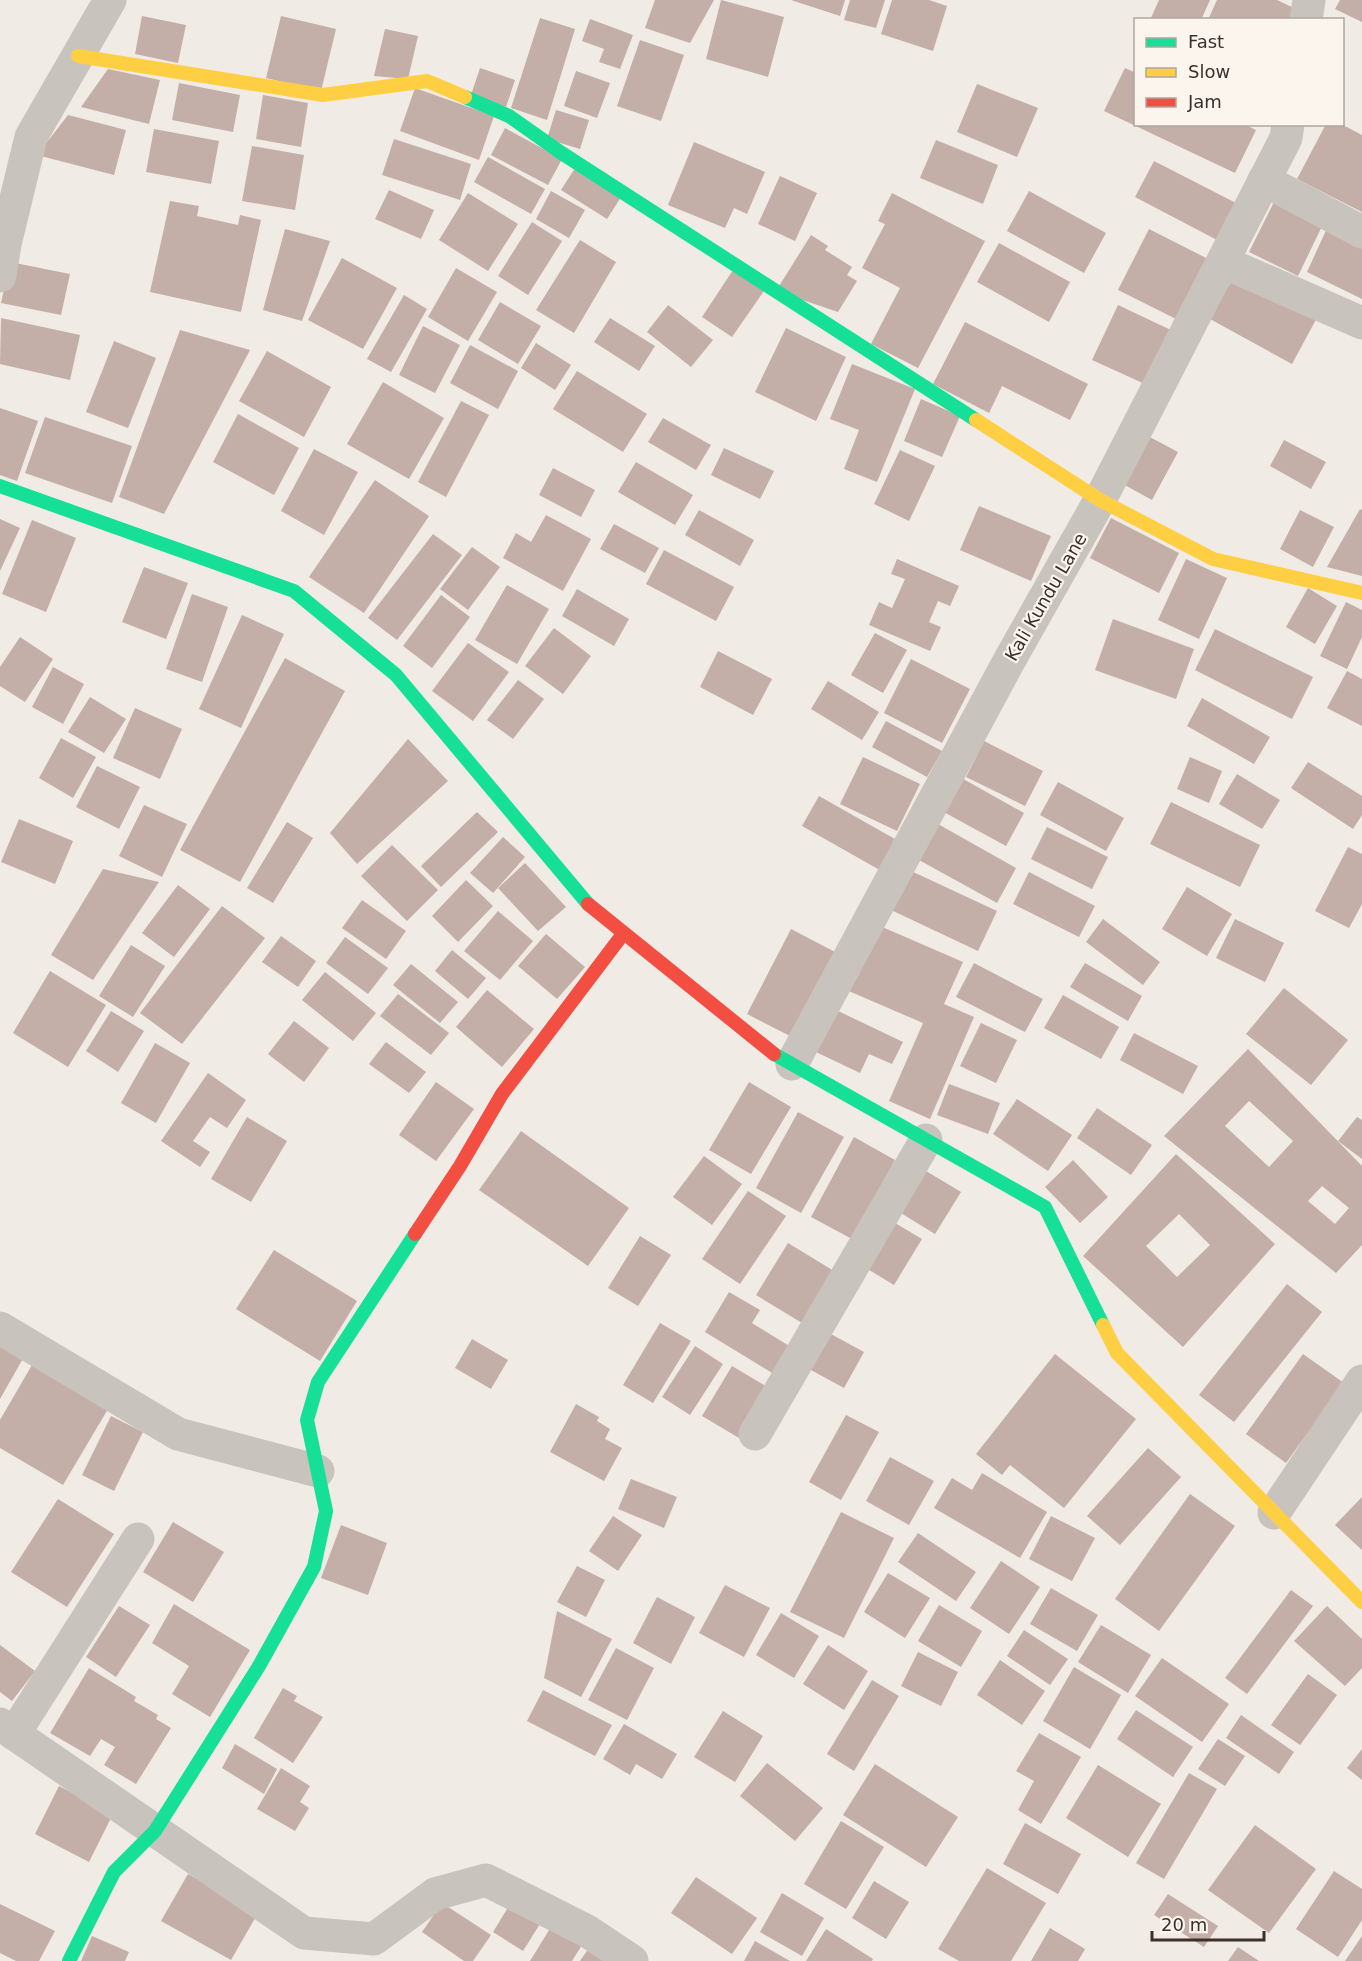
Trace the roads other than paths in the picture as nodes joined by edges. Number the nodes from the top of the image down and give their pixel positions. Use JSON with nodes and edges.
{"nodes":[{"id":1,"x":110,"y":0,"type":"edge"},
{"id":2,"x":1309,"y":0,"type":"edge"},
{"id":3,"x":1306,"y":18,"type":"edge"},
{"id":4,"x":78,"y":56,"type":"junction"},
{"id":5,"x":1288,"y":126,"type":"edge"},
{"id":6,"x":1264,"y":180,"type":"junction"},
{"id":7,"x":1362,"y":232,"type":"edge"},
{"id":8,"x":1223,"y":262,"type":"junction"},
{"id":9,"x":0,"y":276,"type":"edge"},
{"id":10,"x":1362,"y":323,"type":"edge"},
{"id":11,"x":0,"y":486,"type":"edge"},
{"id":12,"x":1100,"y":500,"type":"junction"},
{"id":13,"x":1362,"y":593,"type":"edge"},
{"id":14,"x":623,"y":934,"type":"junction"},
{"id":15,"x":792,"y":1064,"type":"junction"},
{"id":16,"x":926,"y":1140,"type":"junction"},
{"id":17,"x":0,"y":1328,"type":"edge"},
{"id":18,"x":1362,"y":1381,"type":"edge"},
{"id":19,"x":755,"y":1434,"type":"dead end"},
{"id":20,"x":318,"y":1471,"type":"junction"},
{"id":21,"x":1274,"y":1513,"type":"junction"},
{"id":22,"x":138,"y":1539,"type":"dead end"},
{"id":23,"x":1362,"y":1602,"type":"edge"},
{"id":24,"x":7,"y":1729,"type":"edge"},
{"id":25,"x":155,"y":1832,"type":"junction"},
{"id":26,"x":69,"y":1961,"type":"edge"},
{"id":27,"x":632,"y":1961,"type":"edge"}],
"edges":[{"from":1,"to":4,"type":"street"},
{"from":2,"to":3,"type":"street"},
{"from":4,"to":9,"type":"street"},
{"from":4,"to":12,"type":"street"},
{"from":5,"to":6,"type":"street","name":"Kali Kundu Lane"},
{"from":6,"to":7,"type":"street"},
{"from":6,"to":8,"type":"street","name":"Kali Kundu Lane"},
{"from":8,"to":10,"type":"street"},
{"from":8,"to":12,"type":"street","name":"Kali Kundu Lane"},
{"from":11,"to":14,"type":"street"},
{"from":12,"to":13,"type":"street"},
{"from":12,"to":15,"type":"street","name":"Kali Kundu Lane"},
{"from":14,"to":15,"type":"street"},
{"from":14,"to":20,"type":"street"},
{"from":15,"to":16,"type":"street"},
{"from":16,"to":19,"type":"street"},
{"from":16,"to":21,"type":"street"},
{"from":17,"to":20,"type":"street"},
{"from":18,"to":21,"type":"street"},
{"from":20,"to":25,"type":"street"},
{"from":21,"to":23,"type":"street"},
{"from":22,"to":24,"type":"street"},
{"from":24,"to":25,"type":"street"},
{"from":25,"to":26,"type":"street"},
{"from":25,"to":27,"type":"street"}]}
